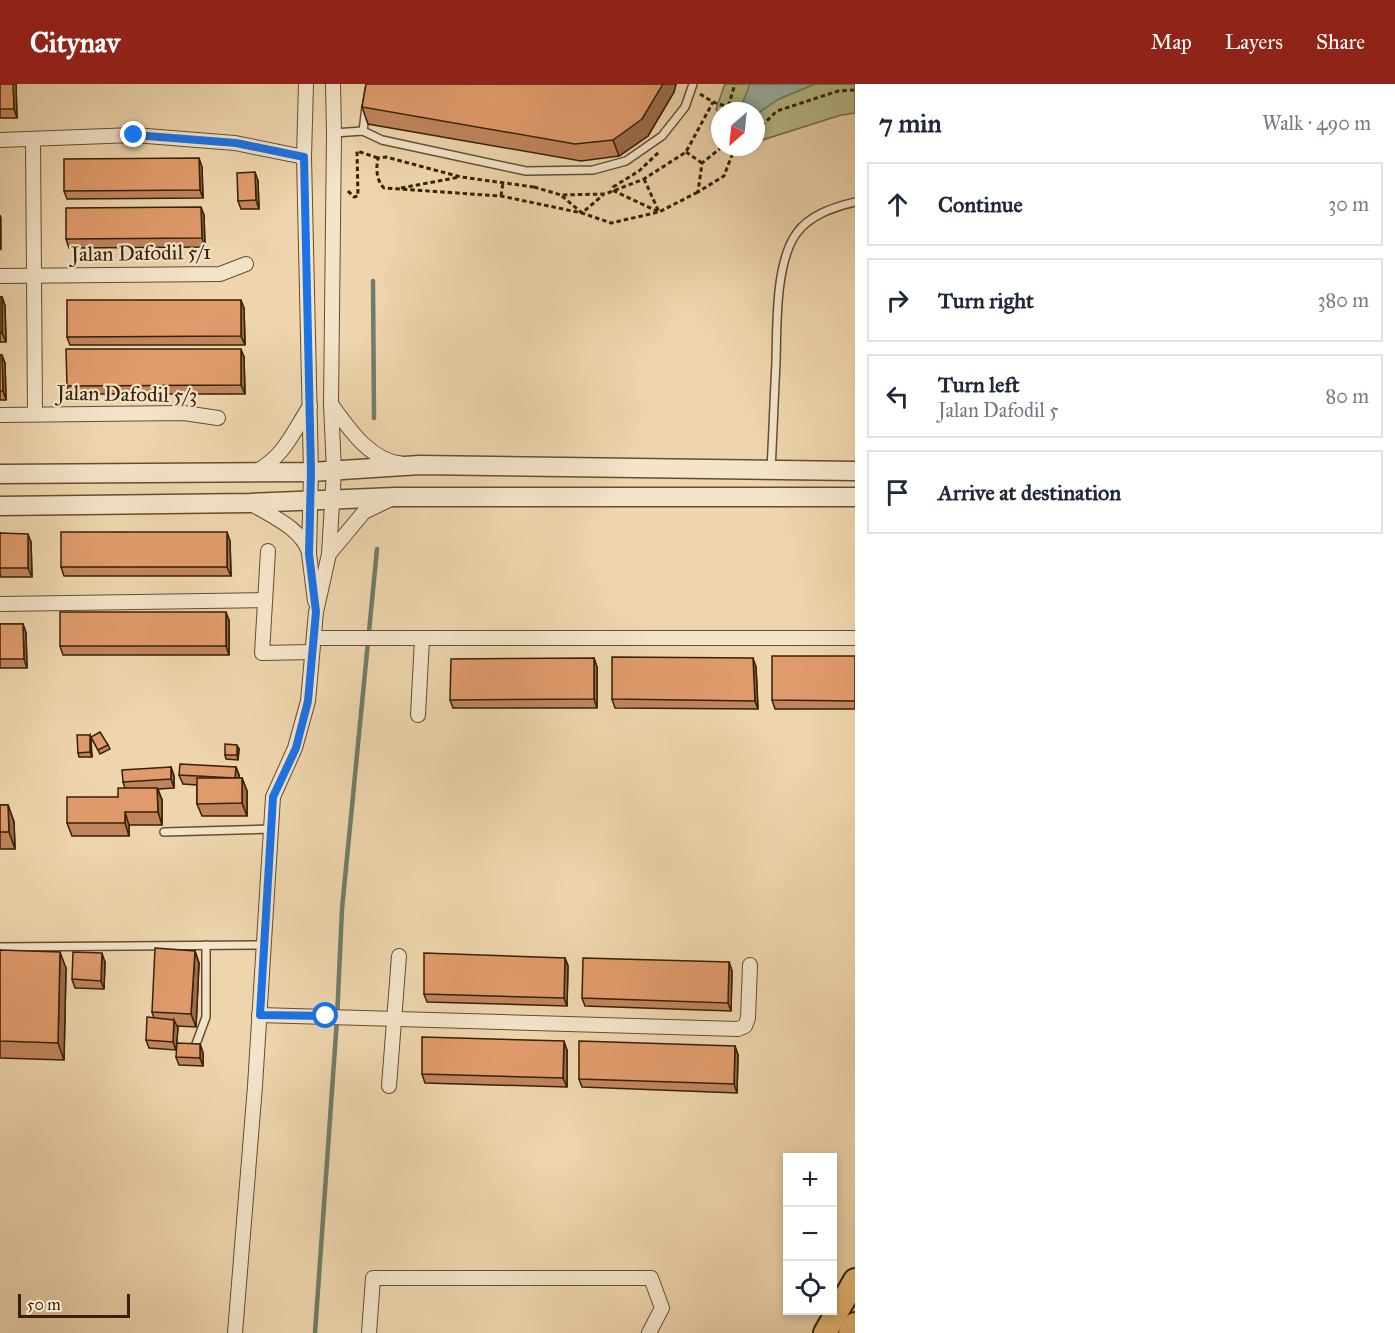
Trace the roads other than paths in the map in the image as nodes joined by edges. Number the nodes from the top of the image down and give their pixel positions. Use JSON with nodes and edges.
{"nodes":[{"id":1,"x":306,"y":84,"type":"edge"},
{"id":2,"x":333,"y":84,"type":"edge"},
{"id":3,"x":692,"y":86,"type":"edge"},
{"id":4,"x":367,"y":96,"type":"edge"},
{"id":5,"x":363,"y":131,"type":"junction"},
{"id":6,"x":334,"y":133,"type":"junction"},
{"id":7,"x":33,"y":139,"type":"junction"},
{"id":8,"x":0,"y":140,"type":"edge"},
{"id":9,"x":304,"y":157,"type":"junction"},
{"id":10,"x":855,"y":202,"type":"edge"},
{"id":11,"x":246,"y":264,"type":"dead end"},
{"id":12,"x":0,"y":276,"type":"edge"},
{"id":13,"x":35,"y":276,"type":"junction"},
{"id":14,"x":331,"y":404,"type":"junction"},
{"id":15,"x":310,"y":405,"type":"junction"},
{"id":16,"x":35,"y":414,"type":"junction"},
{"id":17,"x":0,"y":415,"type":"edge"},
{"id":18,"x":218,"y":418,"type":"dead end"},
{"id":19,"x":420,"y":465,"type":"junction"},
{"id":20,"x":334,"y":471,"type":"junction"},
{"id":21,"x":771,"y":471,"type":"junction"},
{"id":22,"x":855,"y":471,"type":"edge"},
{"id":23,"x":255,"y":472,"type":"junction"},
{"id":24,"x":311,"y":472,"type":"junction"},
{"id":25,"x":0,"y":474,"type":"edge"},
{"id":26,"x":395,"y":497,"type":"junction"},
{"id":27,"x":855,"y":497,"type":"edge"},
{"id":28,"x":332,"y":498,"type":"junction"},
{"id":29,"x":311,"y":500,"type":"junction"},
{"id":30,"x":250,"y":503,"type":"junction"},
{"id":31,"x":0,"y":506,"type":"edge"},
{"id":32,"x":268,"y":550,"type":"dead end"},
{"id":33,"x":309,"y":554,"type":"junction"},
{"id":34,"x":329,"y":554,"type":"junction"},
{"id":35,"x":266,"y":600,"type":"junction"},
{"id":36,"x":0,"y":604,"type":"edge"},
{"id":37,"x":316,"y":612,"type":"junction"},
{"id":38,"x":855,"y":638,"type":"edge"},
{"id":39,"x":422,"y":639,"type":"junction"},
{"id":40,"x":313,"y":645,"type":"junction"},
{"id":41,"x":418,"y":714,"type":"dead end"},
{"id":42,"x":272,"y":829,"type":"junction"},
{"id":43,"x":164,"y":832,"type":"dead end"},
{"id":44,"x":206,"y":945,"type":"junction"},
{"id":45,"x":264,"y":945,"type":"junction"},
{"id":46,"x":0,"y":947,"type":"edge"},
{"id":47,"x":399,"y":956,"type":"dead end"},
{"id":48,"x":750,"y":965,"type":"dead end"},
{"id":49,"x":260,"y":1015,"type":"junction"},
{"id":50,"x":394,"y":1018,"type":"junction"},
{"id":51,"x":196,"y":1044,"type":"edge"},
{"id":52,"x":389,"y":1086,"type":"dead end"},
{"id":53,"x":855,"y":1280,"type":"edge"},
{"id":54,"x":855,"y":1324,"type":"edge"},
{"id":55,"x":235,"y":1333,"type":"edge"},
{"id":56,"x":369,"y":1333,"type":"edge"},
{"id":57,"x":649,"y":1333,"type":"edge"},
{"id":58,"x":825,"y":1333,"type":"edge"},
{"id":59,"x":850,"y":1333,"type":"edge"}],
"edges":[{"from":1,"to":9,"type":"street"},
{"from":2,"to":6,"type":"street"},
{"from":3,"to":5,"type":"lane"},
{"from":4,"to":5,"type":"lane"},
{"from":5,"to":6,"type":"lane"},
{"from":6,"to":14,"type":"street"},
{"from":7,"to":8,"type":"street"},
{"from":7,"to":9,"type":"street"},
{"from":7,"to":13,"type":"street"},
{"from":9,"to":15,"type":"street"},
{"from":10,"to":21,"type":"lane"},
{"from":11,"to":13,"type":"street","name":"Jalan Dafodil 5/1"},
{"from":12,"to":13,"type":"street","name":"Jalan Dafodil 5/1"},
{"from":13,"to":16,"type":"street"},
{"from":14,"to":19,"type":"street"},
{"from":14,"to":20,"type":"street"},
{"from":15,"to":23,"type":"street"},
{"from":15,"to":24,"type":"street"},
{"from":16,"to":17,"type":"street","name":"Jalan Dafodil 5/3"},
{"from":16,"to":18,"type":"street","name":"Jalan Dafodil 5/3"},
{"from":19,"to":20,"type":"street"},
{"from":19,"to":21,"type":"street"},
{"from":20,"to":24,"type":"street"},
{"from":20,"to":28,"type":"street"},
{"from":21,"to":22,"type":"street"},
{"from":23,"to":24,"type":"street"},
{"from":23,"to":25,"type":"street"},
{"from":24,"to":29,"type":"street"},
{"from":26,"to":27,"type":"street"},
{"from":26,"to":28,"type":"street"},
{"from":26,"to":34,"type":"street"},
{"from":28,"to":29,"type":"street"},
{"from":28,"to":34,"type":"street"},
{"from":29,"to":30,"type":"street"},
{"from":29,"to":33,"type":"street"},
{"from":30,"to":31,"type":"street"},
{"from":30,"to":33,"type":"street"},
{"from":32,"to":35,"type":"street"},
{"from":33,"to":37,"type":"street"},
{"from":34,"to":37,"type":"street"},
{"from":35,"to":36,"type":"street"},
{"from":35,"to":40,"type":"street"},
{"from":37,"to":40,"type":"street"},
{"from":38,"to":39,"type":"street"},
{"from":39,"to":40,"type":"street"},
{"from":39,"to":41,"type":"street"},
{"from":40,"to":42,"type":"street"},
{"from":42,"to":43,"type":"lane"},
{"from":42,"to":45,"type":"street"},
{"from":44,"to":45,"type":"lane"},
{"from":44,"to":46,"type":"lane"},
{"from":44,"to":51,"type":"lane"},
{"from":45,"to":49,"type":"street"},
{"from":47,"to":50,"type":"street"},
{"from":48,"to":50,"type":"street"},
{"from":49,"to":50,"type":"street"},
{"from":49,"to":55,"type":"street"},
{"from":50,"to":52,"type":"street"},
{"from":53,"to":58,"type":"main road"},
{"from":54,"to":59,"type":"main road"},
{"from":56,"to":57,"type":"street"}]}
